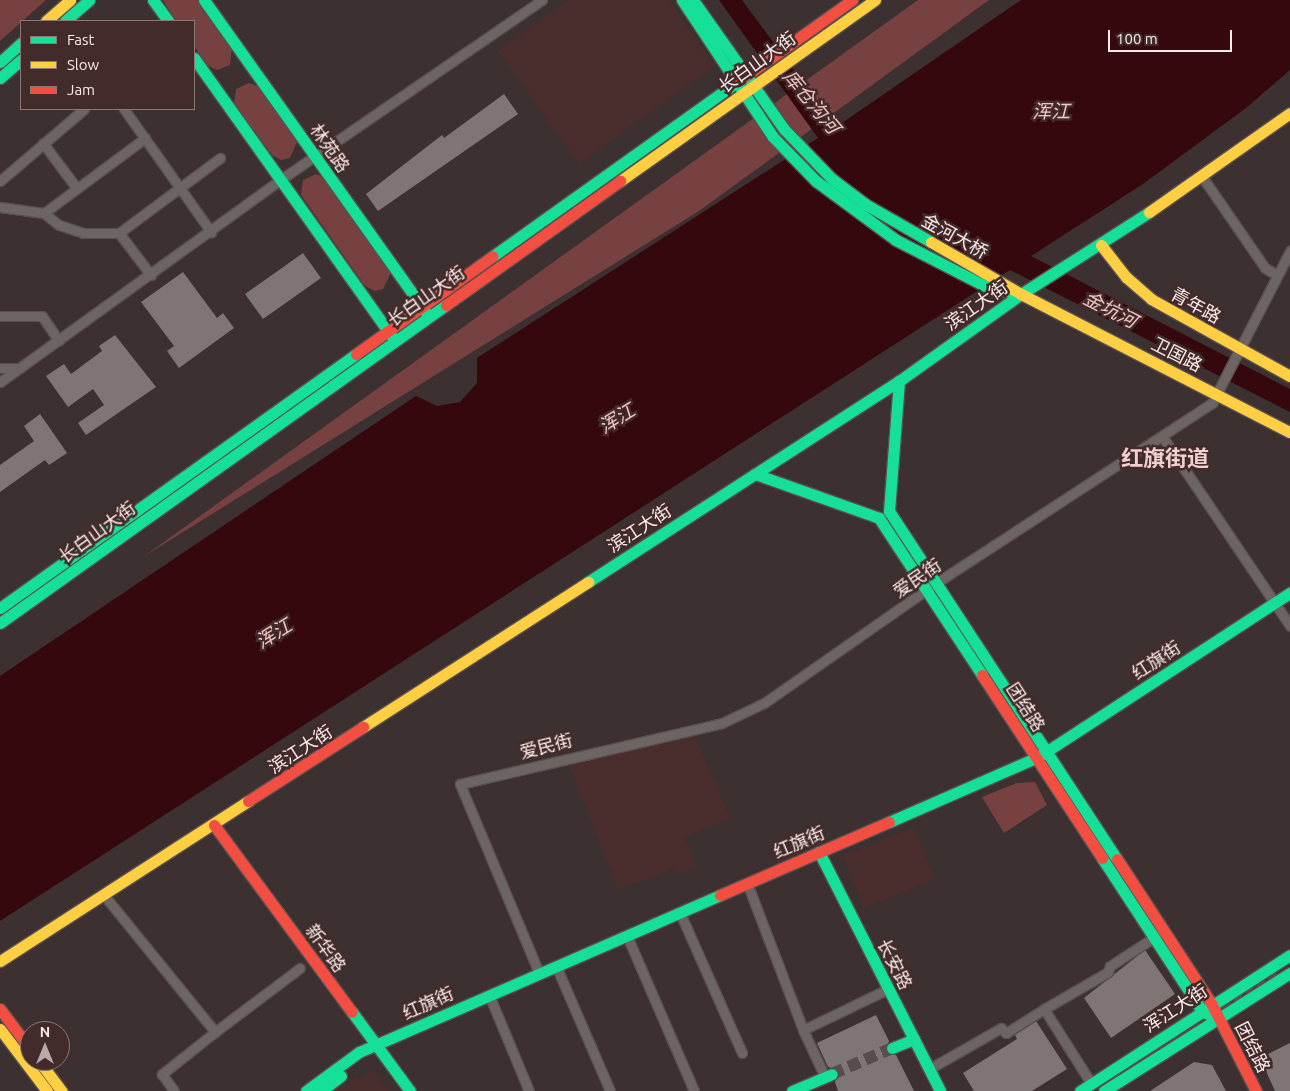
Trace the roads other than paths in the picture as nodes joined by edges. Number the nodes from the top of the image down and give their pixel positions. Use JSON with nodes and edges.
{"nodes":[{"id":1,"x":70,"y":0,"type":"edge"},
{"id":2,"x":89,"y":0,"type":"edge"},
{"id":3,"x":152,"y":0,"type":"edge"},
{"id":4,"x":204,"y":0,"type":"edge"},
{"id":5,"x":542,"y":0,"type":"edge"},
{"id":6,"x":682,"y":0,"type":"edge"},
{"id":7,"x":693,"y":0,"type":"edge"},
{"id":8,"x":852,"y":0,"type":"edge"},
{"id":9,"x":875,"y":0,"type":"edge"},
{"id":10,"x":47,"y":20,"type":"edge"},
{"id":11,"x":66,"y":20,"type":"edge"},
{"id":12,"x":167,"y":20,"type":"edge"},
{"id":13,"x":20,"y":44,"type":"edge"},
{"id":14,"x":195,"y":59,"type":"edge"},
{"id":15,"x":20,"y":61,"type":"edge"},
{"id":16,"x":0,"y":62,"type":"edge"},
{"id":17,"x":0,"y":78,"type":"edge"},
{"id":18,"x":742,"y":79,"type":"junction"},
{"id":19,"x":749,"y":89,"type":"junction"},
{"id":20,"x":83,"y":110,"type":"edge"},
{"id":21,"x":125,"y":110,"type":"edge"},
{"id":22,"x":1290,"y":113,"type":"edge"},
{"id":23,"x":145,"y":138,"type":"junction"},
{"id":24,"x":43,"y":143,"type":"junction"},
{"id":25,"x":314,"y":156,"type":"junction"},
{"id":26,"x":220,"y":158,"type":"dead end"},
{"id":27,"x":1203,"y":178,"type":"junction"},
{"id":28,"x":280,"y":180,"type":"junction"},
{"id":29,"x":0,"y":181,"type":"edge"},
{"id":30,"x":75,"y":186,"type":"junction"},
{"id":31,"x":180,"y":188,"type":"junction"},
{"id":32,"x":0,"y":207,"type":"edge"},
{"id":33,"x":44,"y":213,"type":"junction"},
{"id":34,"x":212,"y":232,"type":"junction"},
{"id":35,"x":119,"y":233,"type":"junction"},
{"id":36,"x":1101,"y":245,"type":"junction"},
{"id":37,"x":1290,"y":251,"type":"edge"},
{"id":38,"x":1277,"y":275,"type":"junction"},
{"id":39,"x":151,"y":276,"type":"junction"},
{"id":40,"x":1021,"y":294,"type":"junction"},
{"id":41,"x":426,"y":311,"type":"junction"},
{"id":42,"x":0,"y":316,"type":"edge"},
{"id":43,"x":391,"y":335,"type":"junction"},
{"id":44,"x":59,"y":341,"type":"junction"},
{"id":45,"x":1238,"y":351,"type":"junction"},
{"id":46,"x":0,"y":368,"type":"edge"},
{"id":47,"x":20,"y":368,"type":"junction"},
{"id":48,"x":1290,"y":376,"type":"edge"},
{"id":49,"x":898,"y":381,"type":"junction"},
{"id":50,"x":0,"y":382,"type":"edge"},
{"id":51,"x":1220,"y":390,"type":"junction"},
{"id":52,"x":1290,"y":432,"type":"edge"},
{"id":53,"x":1162,"y":436,"type":"junction"},
{"id":54,"x":755,"y":474,"type":"junction"},
{"id":55,"x":889,"y":511,"type":"junction"},
{"id":56,"x":879,"y":518,"type":"junction"},
{"id":57,"x":932,"y":586,"type":"junction"},
{"id":58,"x":1290,"y":593,"type":"edge"},
{"id":59,"x":1274,"y":603,"type":"junction"},
{"id":60,"x":0,"y":608,"type":"edge"},
{"id":61,"x":2,"y":619,"type":"edge"},
{"id":62,"x":1290,"y":626,"type":"edge"},
{"id":63,"x":1042,"y":755,"type":"junction"},
{"id":64,"x":214,"y":826,"type":"junction"},
{"id":65,"x":819,"y":852,"type":"junction"},
{"id":66,"x":747,"y":883,"type":"junction"},
{"id":67,"x":103,"y":894,"type":"junction"},
{"id":68,"x":680,"y":913,"type":"junction"},
{"id":69,"x":627,"y":936,"type":"junction"},
{"id":70,"x":1156,"y":936,"type":"junction"},
{"id":71,"x":1290,"y":955,"type":"edge"},
{"id":72,"x":0,"y":962,"type":"edge"},
{"id":73,"x":556,"y":966,"type":"junction"},
{"id":74,"x":300,"y":968,"type":"dead end"},
{"id":75,"x":539,"y":973,"type":"junction"},
{"id":76,"x":1290,"y":973,"type":"edge"},
{"id":77,"x":888,"y":989,"type":"junction"},
{"id":78,"x":489,"y":995,"type":"junction"},
{"id":79,"x":1207,"y":1008,"type":"junction"},
{"id":80,"x":0,"y":1010,"type":"edge"},
{"id":81,"x":1044,"y":1010,"type":"junction"},
{"id":82,"x":1219,"y":1020,"type":"junction"},
{"id":83,"x":0,"y":1029,"type":"edge"},
{"id":84,"x":802,"y":1030,"type":"junction"},
{"id":85,"x":215,"y":1032,"type":"junction"},
{"id":86,"x":20,"y":1036,"type":"edge"},
{"id":87,"x":914,"y":1039,"type":"junction"},
{"id":88,"x":375,"y":1045,"type":"junction"},
{"id":89,"x":892,"y":1048,"type":"tunnel mouth"},
{"id":90,"x":742,"y":1053,"type":"dead end"},
{"id":91,"x":929,"y":1068,"type":"junction"},
{"id":92,"x":47,"y":1071,"type":"edge"},
{"id":93,"x":828,"y":1075,"type":"joint"},
{"id":94,"x":1091,"y":1084,"type":"junction"},
{"id":95,"x":47,"y":1091,"type":"edge"},
{"id":96,"x":62,"y":1091,"type":"edge"},
{"id":97,"x":174,"y":1091,"type":"edge"},
{"id":98,"x":306,"y":1091,"type":"edge"},
{"id":99,"x":321,"y":1091,"type":"edge"},
{"id":100,"x":410,"y":1091,"type":"edge"},
{"id":101,"x":529,"y":1091,"type":"edge"},
{"id":102,"x":610,"y":1091,"type":"edge"},
{"id":103,"x":694,"y":1091,"type":"edge"},
{"id":104,"x":792,"y":1091,"type":"edge"},
{"id":105,"x":940,"y":1091,"type":"edge"},
{"id":106,"x":1080,"y":1091,"type":"edge"},
{"id":107,"x":1104,"y":1091,"type":"edge"},
{"id":108,"x":1256,"y":1091,"type":"edge"}],
"edges":[{"from":1,"to":10,"type":"main road"},
{"from":2,"to":11,"type":"main road"},
{"from":3,"to":12,"type":"main road"},
{"from":4,"to":25,"type":"main road","name":"林苑路"},
{"from":5,"to":25,"type":"street"},
{"from":6,"to":18,"type":"main road"},
{"from":7,"to":18,"type":"main road"},
{"from":8,"to":18,"type":"main road","name":"长白山大街"},
{"from":9,"to":19,"type":"main road","name":"长白山大街"},
{"from":13,"to":16,"type":"main road"},
{"from":14,"to":28,"type":"main road"},
{"from":15,"to":17,"type":"main road"},
{"from":18,"to":19,"type":"main road"},
{"from":18,"to":41,"type":"main road","name":"长白山大街"},
{"from":19,"to":40,"type":"main road","name":"金河大桥"},
{"from":19,"to":40,"type":"main road","name":"金河大桥"},
{"from":19,"to":41,"type":"main road","name":"长白山大街"},
{"from":20,"to":24,"type":"street"},
{"from":21,"to":23,"type":"street"},
{"from":22,"to":27,"type":"main road","name":"滨江大街"},
{"from":23,"to":30,"type":"street"},
{"from":23,"to":31,"type":"street"},
{"from":24,"to":29,"type":"street"},
{"from":24,"to":30,"type":"street"},
{"from":25,"to":28,"type":"street"},
{"from":25,"to":41,"type":"main road","name":"林苑路"},
{"from":26,"to":31,"type":"street"},
{"from":27,"to":36,"type":"main road","name":"滨江大街"},
{"from":27,"to":38,"type":"street"},
{"from":28,"to":34,"type":"street"},
{"from":28,"to":43,"type":"main road"},
{"from":30,"to":33,"type":"street"},
{"from":31,"to":34,"type":"street"},
{"from":31,"to":35,"type":"street"},
{"from":32,"to":33,"type":"street"},
{"from":33,"to":35,"type":"street"},
{"from":34,"to":39,"type":"street"},
{"from":35,"to":39,"type":"street"},
{"from":36,"to":40,"type":"main road","name":"滨江大街"},
{"from":36,"to":45,"type":"main road","name":"青年路"},
{"from":37,"to":38,"type":"street","name":"爱民街"},
{"from":38,"to":45,"type":"street","name":"爱民街"},
{"from":39,"to":44,"type":"street"},
{"from":40,"to":49,"type":"main road","name":"滨江大街"},
{"from":40,"to":51,"type":"main road","name":"卫国路"},
{"from":41,"to":43,"type":"main road","name":"长白山大街"},
{"from":42,"to":44,"type":"street"},
{"from":43,"to":60,"type":"main road","name":"长白山大街"},
{"from":43,"to":61,"type":"main road","name":"长白山大街"},
{"from":44,"to":47,"type":"street"},
{"from":45,"to":48,"type":"main road","name":"青年路"},
{"from":45,"to":51,"type":"street","name":"爱民街"},
{"from":46,"to":47,"type":"street"},
{"from":47,"to":50,"type":"street"},
{"from":49,"to":54,"type":"main road","name":"滨江大街"},
{"from":49,"to":55,"type":"main road"},
{"from":51,"to":52,"type":"main road","name":"卫国路"},
{"from":51,"to":53,"type":"street","name":"爱民街"},
{"from":53,"to":57,"type":"street","name":"爱民街"},
{"from":53,"to":59,"type":"street"},
{"from":54,"to":56,"type":"main road"},
{"from":54,"to":64,"type":"main road","name":"滨江大街"},
{"from":55,"to":56,"type":"main road"},
{"from":55,"to":57,"type":"main road","name":"团结路"},
{"from":56,"to":57,"type":"main road","name":"团结路"},
{"from":57,"to":63,"type":"main road","name":"团结路"},
{"from":57,"to":75,"type":"street","name":"爱民街"},
{"from":58,"to":59,"type":"main road","name":"红旗街"},
{"from":59,"to":62,"type":"street"},
{"from":59,"to":63,"type":"main road","name":"红旗街"},
{"from":63,"to":65,"type":"main road","name":"红旗街"},
{"from":63,"to":70,"type":"main road","name":"团结路"},
{"from":63,"to":79,"type":"main road","name":"团结路"},
{"from":64,"to":67,"type":"main road","name":"滨江大街"},
{"from":64,"to":88,"type":"main road","name":"新华路"},
{"from":65,"to":66,"type":"main road","name":"红旗街"},
{"from":65,"to":77,"type":"main road","name":"长安路"},
{"from":66,"to":68,"type":"main road","name":"红旗街"},
{"from":66,"to":84,"type":"street"},
{"from":67,"to":72,"type":"main road","name":"滨江大街"},
{"from":67,"to":85,"type":"street"},
{"from":68,"to":69,"type":"main road","name":"红旗街"},
{"from":68,"to":90,"type":"street"},
{"from":69,"to":73,"type":"main road","name":"红旗街"},
{"from":69,"to":103,"type":"street"},
{"from":70,"to":79,"type":"main road","name":"团结路"},
{"from":70,"to":81,"type":"street"},
{"from":71,"to":79,"type":"main road","name":"浑江大街"},
{"from":73,"to":75,"type":"main road","name":"红旗街"},
{"from":73,"to":102,"type":"street"},
{"from":74,"to":85,"type":"street"},
{"from":75,"to":78,"type":"main road","name":"红旗街"},
{"from":76,"to":82,"type":"main road","name":"浑江大街"},
{"from":77,"to":84,"type":"street"},
{"from":77,"to":87,"type":"main road","name":"长安路"},
{"from":78,"to":88,"type":"main road","name":"红旗街"},
{"from":78,"to":101,"type":"street"},
{"from":79,"to":82,"type":"main road","name":"团结路"},
{"from":79,"to":94,"type":"main road","name":"浑江大街"},
{"from":80,"to":86,"type":"main road"},
{"from":81,"to":91,"type":"street"},
{"from":81,"to":94,"type":"street"},
{"from":82,"to":107,"type":"main road","name":"浑江大街"},
{"from":82,"to":108,"type":"main road","name":"团结路"},
{"from":83,"to":95,"type":"main road"},
{"from":84,"to":93,"type":"street"},
{"from":85,"to":97,"type":"street"},
{"from":87,"to":89,"type":"main road"},
{"from":87,"to":91,"type":"main road","name":"长安路"},
{"from":88,"to":98,"type":"main road","name":"红旗街"},
{"from":88,"to":99,"type":"main road"},
{"from":88,"to":100,"type":"main road","name":"新华路"},
{"from":91,"to":105,"type":"main road","name":"长安路"},
{"from":92,"to":96,"type":"main road"},
{"from":93,"to":104,"type":"main road"},
{"from":94,"to":106,"type":"main road","name":"浑江大街"}]}
